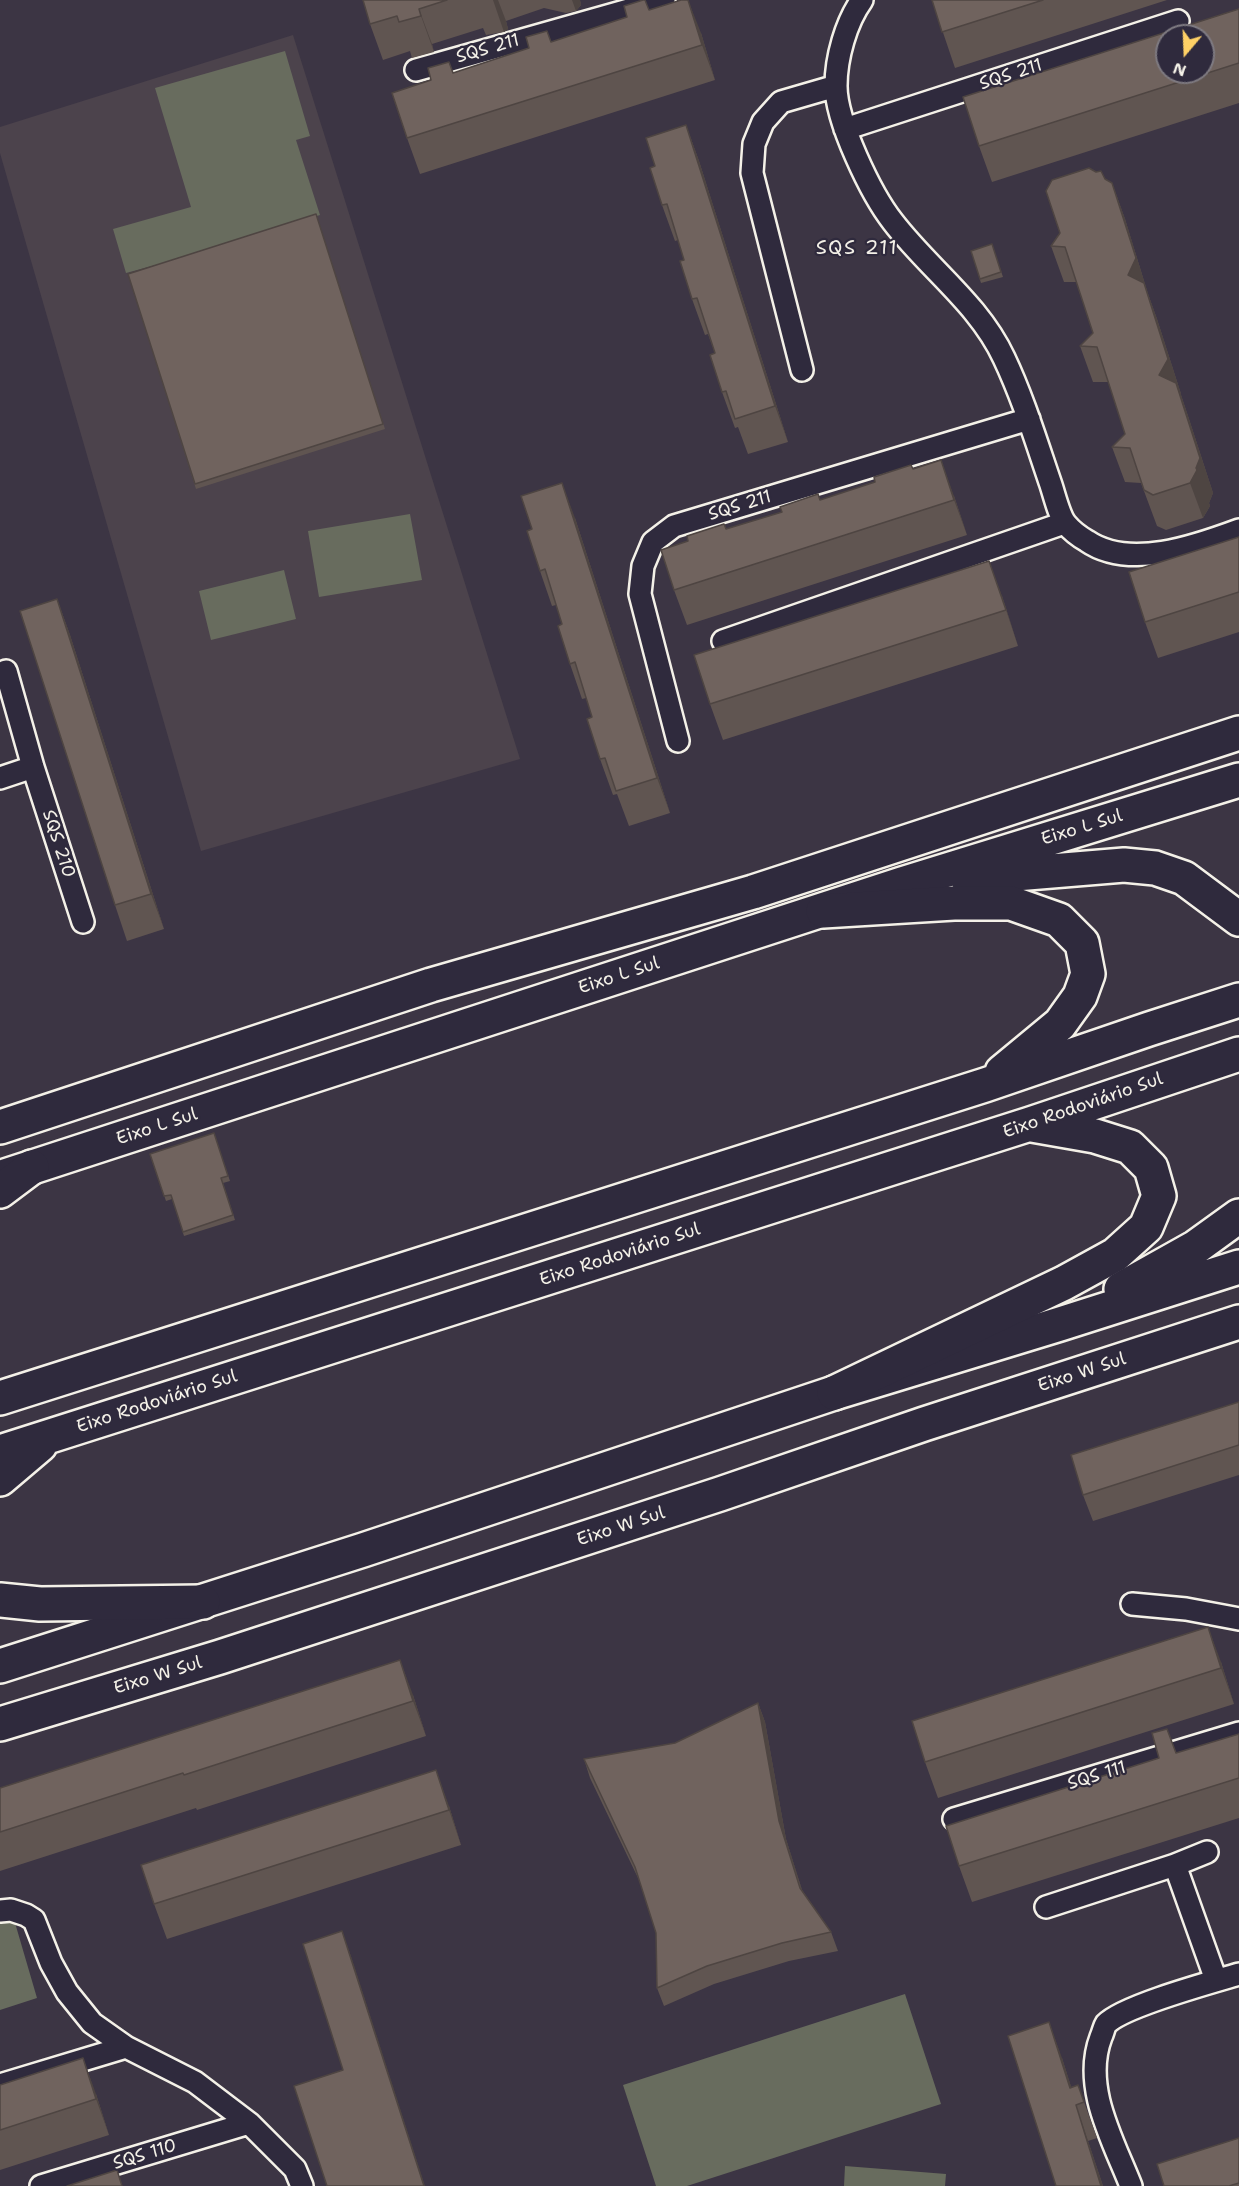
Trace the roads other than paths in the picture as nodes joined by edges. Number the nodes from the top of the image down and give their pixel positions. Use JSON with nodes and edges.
{"nodes":[{"id":1,"x":664,"y":0,"type":"edge"},
{"id":2,"x":862,"y":0,"type":"edge"},
{"id":3,"x":1178,"y":21,"type":"dead end"},
{"id":4,"x":416,"y":70,"type":"dead end"},
{"id":5,"x":836,"y":86,"type":"junction"},
{"id":6,"x":845,"y":129,"type":"junction"},
{"id":7,"x":802,"y":370,"type":"dead end"},
{"id":8,"x":1029,"y":419,"type":"junction"},
{"id":9,"x":1064,"y":523,"type":"junction"},
{"id":10,"x":1239,"y":530,"type":"edge"},
{"id":11,"x":723,"y":641,"type":"dead end"},
{"id":12,"x":6,"y":671,"type":"dead end"},
{"id":13,"x":1239,"y":733,"type":"edge"},
{"id":14,"x":678,"y":741,"type":"dead end"},
{"id":15,"x":33,"y":767,"type":"junction"},
{"id":16,"x":0,"y":778,"type":"edge"},
{"id":17,"x":1239,"y":780,"type":"edge"},
{"id":18,"x":902,"y":884,"type":"junction"},
{"id":19,"x":823,"y":911,"type":"junction"},
{"id":20,"x":1239,"y":919,"type":"edge"},
{"id":21,"x":83,"y":922,"type":"dead end"},
{"id":22,"x":1239,"y":1000,"type":"edge"},
{"id":23,"x":1239,"y":1054,"type":"edge"},
{"id":24,"x":985,"y":1085,"type":"junction"},
{"id":25,"x":1030,"y":1124,"type":"junction"},
{"id":26,"x":0,"y":1127,"type":"edge"},
{"id":27,"x":32,"y":1167,"type":"junction"},
{"id":28,"x":0,"y":1178,"type":"edge"},
{"id":29,"x":0,"y":1191,"type":"edge"},
{"id":30,"x":1239,"y":1216,"type":"edge"},
{"id":31,"x":1239,"y":1267,"type":"edge"},
{"id":32,"x":1239,"y":1322,"type":"edge"},
{"id":33,"x":1060,"y":1324,"type":"junction"},
{"id":34,"x":0,"y":1381,"type":"edge"},
{"id":35,"x":55,"y":1381,"type":"junction"},
{"id":36,"x":834,"y":1393,"type":"junction"},
{"id":37,"x":0,"y":1398,"type":"edge"},
{"id":38,"x":50,"y":1436,"type":"junction"},
{"id":39,"x":0,"y":1452,"type":"edge"},
{"id":40,"x":0,"y":1479,"type":"edge"},
{"id":41,"x":0,"y":1600,"type":"edge"},
{"id":42,"x":203,"y":1602,"type":"junction"},
{"id":43,"x":1132,"y":1604,"type":"dead end"},
{"id":44,"x":1239,"y":1619,"type":"edge"},
{"id":45,"x":100,"y":1634,"type":"junction"},
{"id":46,"x":0,"y":1640,"type":"edge"},
{"id":47,"x":0,"y":1665,"type":"edge"},
{"id":48,"x":0,"y":1724,"type":"edge"},
{"id":49,"x":1239,"y":1733,"type":"edge"},
{"id":50,"x":954,"y":1819,"type":"dead end"},
{"id":51,"x":1207,"y":1852,"type":"dead end"},
{"id":52,"x":1175,"y":1865,"type":"junction"},
{"id":53,"x":1046,"y":1907,"type":"dead end"},
{"id":54,"x":0,"y":1911,"type":"edge"},
{"id":55,"x":1239,"y":1974,"type":"edge"},
{"id":56,"x":1216,"y":1980,"type":"junction"},
{"id":57,"x":126,"y":2048,"type":"junction"},
{"id":58,"x":0,"y":2085,"type":"edge"},
{"id":59,"x":249,"y":2123,"type":"junction"},
{"id":60,"x":41,"y":2186,"type":"edge"},
{"id":61,"x":302,"y":2186,"type":"edge"},
{"id":62,"x":1131,"y":2186,"type":"edge"}],
"edges":[{"from":1,"to":4,"type":"street","name":"SQS 211"},
{"from":2,"to":5,"type":"street"},
{"from":3,"to":6,"type":"street","name":"SQS 211"},
{"from":5,"to":6,"type":"street"},
{"from":5,"to":7,"type":"street"},
{"from":6,"to":8,"type":"street"},
{"from":8,"to":9,"type":"street"},
{"from":8,"to":14,"type":"street","name":"SQS 211"},
{"from":9,"to":10,"type":"street"},
{"from":9,"to":11,"type":"street"},
{"from":12,"to":15,"type":"street","name":"SQS 210"},
{"from":13,"to":26,"type":"main road"},
{"from":15,"to":16,"type":"street"},
{"from":15,"to":21,"type":"street","name":"SQS 210"},
{"from":17,"to":18,"type":"main road","name":"Eixo L Sul"},
{"from":18,"to":19,"type":"main road","name":"Eixo L Sul"},
{"from":18,"to":20,"type":"main road"},
{"from":19,"to":24,"type":"main road"},
{"from":19,"to":27,"type":"main road","name":"Eixo L Sul"},
{"from":22,"to":24,"type":"main road"},
{"from":23,"to":25,"type":"main road","name":"Eixo Rodoviário Sul"},
{"from":24,"to":35,"type":"main road"},
{"from":25,"to":36,"type":"main road"},
{"from":25,"to":38,"type":"main road","name":"Eixo Rodoviário Sul"},
{"from":27,"to":28,"type":"main road","name":"Eixo L Sul"},
{"from":27,"to":29,"type":"main road"},
{"from":30,"to":33,"type":"main road"},
{"from":31,"to":33,"type":"main road"},
{"from":32,"to":48,"type":"main road","name":"Eixo W Sul"},
{"from":33,"to":36,"type":"main road"},
{"from":34,"to":35,"type":"main road"},
{"from":35,"to":37,"type":"main road"},
{"from":36,"to":42,"type":"main road"},
{"from":38,"to":39,"type":"main road","name":"Eixo Rodoviário Sul"},
{"from":38,"to":40,"type":"main road"},
{"from":41,"to":42,"type":"main road"},
{"from":42,"to":45,"type":"main road"},
{"from":43,"to":44,"type":"street"},
{"from":45,"to":46,"type":"main road"},
{"from":45,"to":47,"type":"main road"},
{"from":49,"to":50,"type":"street","name":"SQS 111"},
{"from":51,"to":52,"type":"street"},
{"from":52,"to":53,"type":"street"},
{"from":52,"to":56,"type":"street"},
{"from":54,"to":57,"type":"street"},
{"from":55,"to":56,"type":"street"},
{"from":56,"to":62,"type":"street"},
{"from":57,"to":58,"type":"street"},
{"from":57,"to":59,"type":"street"},
{"from":59,"to":60,"type":"street","name":"SQS 110"},
{"from":59,"to":61,"type":"street"}]}
